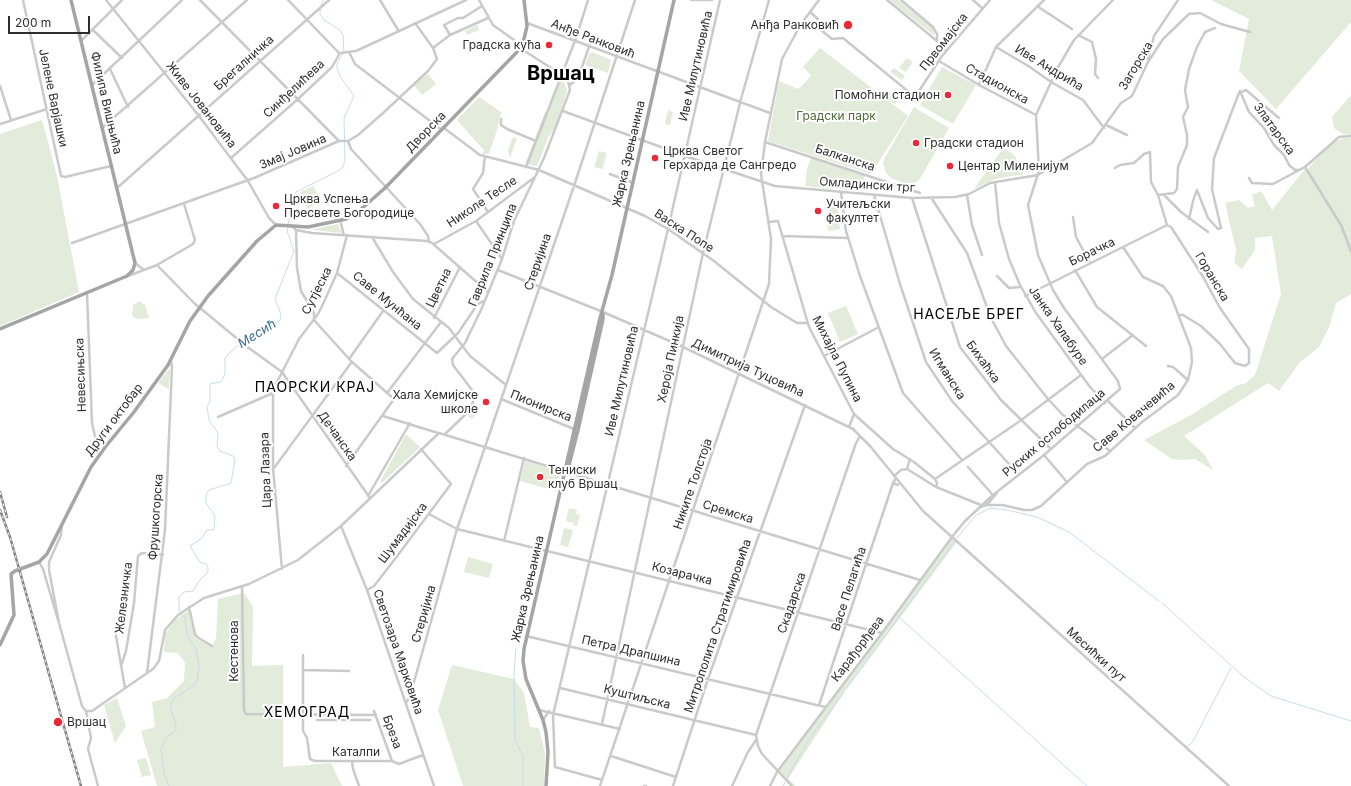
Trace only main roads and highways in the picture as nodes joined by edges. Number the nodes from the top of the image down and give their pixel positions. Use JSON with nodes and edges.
{"nodes":[{"id":1,"x":71,"y":0,"type":"edge"},
{"id":2,"x":524,"y":0,"type":"edge"},
{"id":3,"x":674,"y":0,"type":"edge"},
{"id":4,"x":285,"y":225,"type":"joint"},
{"id":5,"x":603,"y":312,"type":"junction"},
{"id":6,"x":0,"y":329,"type":"edge"},
{"id":7,"x":566,"y":472,"type":"junction"},
{"id":8,"x":0,"y":645,"type":"edge"},
{"id":9,"x":546,"y":786,"type":"edge"}],
"edges":[{"from":1,"to":6,"type":"main road","name":"Филипа Вишњића"},
{"from":2,"to":4,"type":"main road","name":"Дворска"},
{"from":3,"to":5,"type":"main road","name":"Жарка Зрењанина"},
{"from":4,"to":8,"type":"main road","name":"Други октобар"},
{"from":5,"to":7,"type":"main road","name":"Жарка Зрењанина"},
{"from":5,"to":7,"type":"main road","name":"Жарка Зрењанина"},
{"from":7,"to":9,"type":"main road","name":"Жарка Зрењанина"}]}
